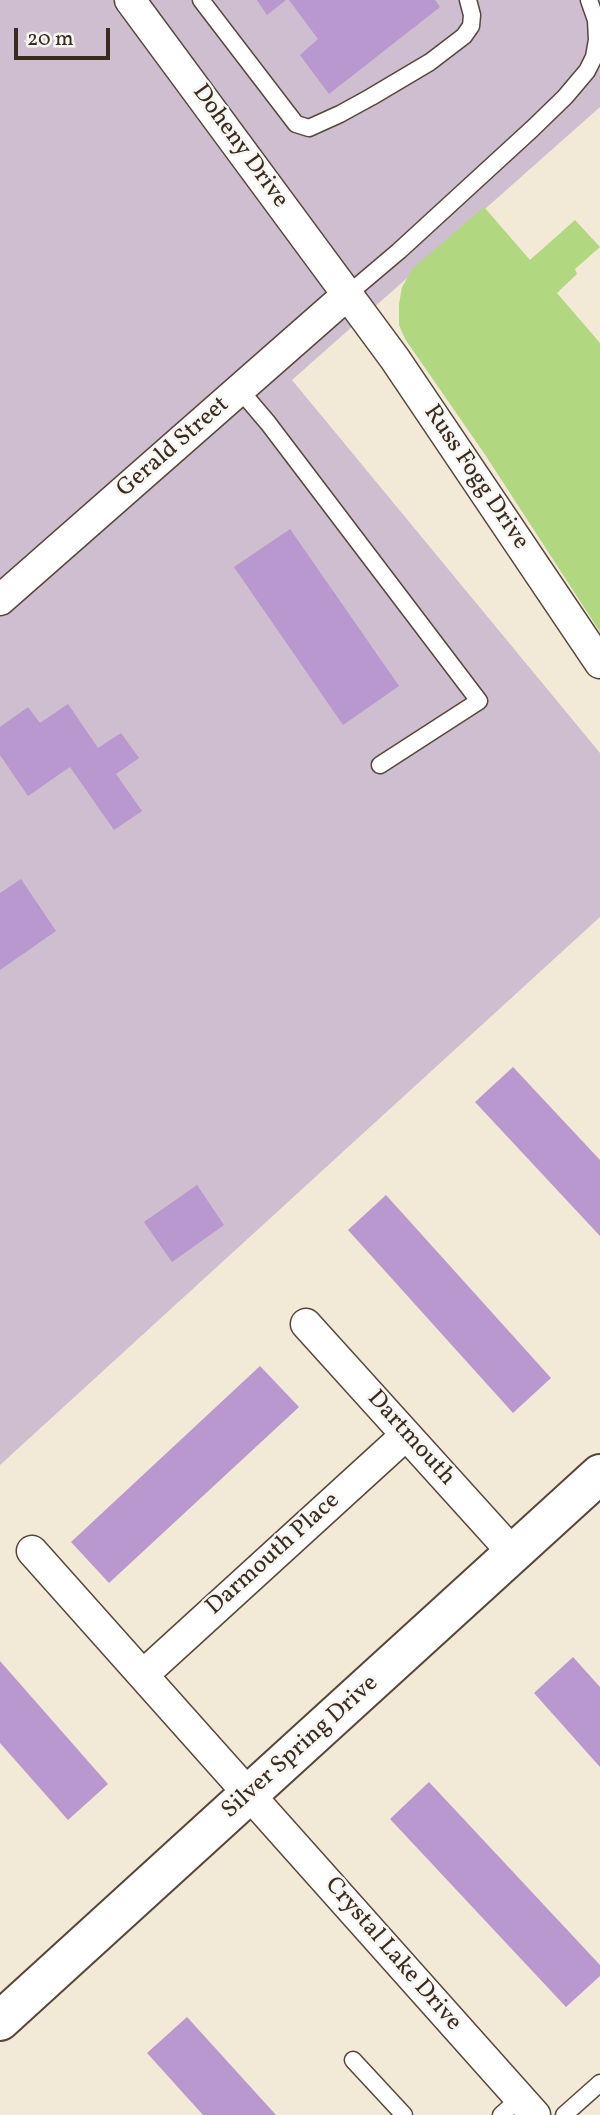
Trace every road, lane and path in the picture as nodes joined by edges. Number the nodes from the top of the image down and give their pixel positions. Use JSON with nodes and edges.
{"nodes":[{"id":1,"x":130,"y":0,"type":"edge"},
{"id":2,"x":201,"y":0,"type":"edge"},
{"id":3,"x":468,"y":0,"type":"edge"},
{"id":4,"x":589,"y":0,"type":"edge"},
{"id":5,"x":347,"y":295,"type":"junction"},
{"id":6,"x":240,"y":390,"type":"junction"},
{"id":7,"x":0,"y":600,"type":"edge"},
{"id":8,"x":600,"y":663,"type":"edge"},
{"id":9,"x":380,"y":765,"type":"dead end"},
{"id":10,"x":306,"y":1324,"type":"dead end"},
{"id":11,"x":406,"y":1435,"type":"junction"},
{"id":12,"x":600,"y":1474,"type":"edge"},
{"id":13,"x":32,"y":1551,"type":"dead end"},
{"id":14,"x":513,"y":1554,"type":"junction"},
{"id":15,"x":143,"y":1675,"type":"junction"},
{"id":16,"x":250,"y":1795,"type":"junction"},
{"id":17,"x":0,"y":2021,"type":"edge"},
{"id":18,"x":353,"y":2060,"type":"dead end"},
{"id":19,"x":600,"y":2083,"type":"edge"},
{"id":20,"x":519,"y":2110,"type":"edge"},
{"id":21,"x":404,"y":2115,"type":"edge"},
{"id":22,"x":564,"y":2115,"type":"edge"}],
"edges":[{"from":1,"to":5,"type":"street","name":"Doheny Drive"},
{"from":2,"to":3,"type":"lane"},
{"from":4,"to":5,"type":"lane"},
{"from":5,"to":6,"type":"street","name":"Gerald Street"},
{"from":5,"to":8,"type":"street","name":"Russ Fogg Drive"},
{"from":6,"to":7,"type":"street","name":"Gerald Street"},
{"from":6,"to":9,"type":"lane"},
{"from":10,"to":11,"type":"street","name":"Dartmouth"},
{"from":11,"to":14,"type":"street","name":"Dartmouth"},
{"from":11,"to":15,"type":"street","name":"Darmouth Place"},
{"from":12,"to":14,"type":"street","name":"Silver Spring Drive"},
{"from":13,"to":15,"type":"street"},
{"from":14,"to":16,"type":"street","name":"Silver Spring Drive"},
{"from":15,"to":16,"type":"street"},
{"from":16,"to":17,"type":"street","name":"Silver Spring Drive"},
{"from":16,"to":20,"type":"street","name":"Crystal Lake Drive"},
{"from":18,"to":21,"type":"lane"},
{"from":19,"to":22,"type":"lane"}]}
